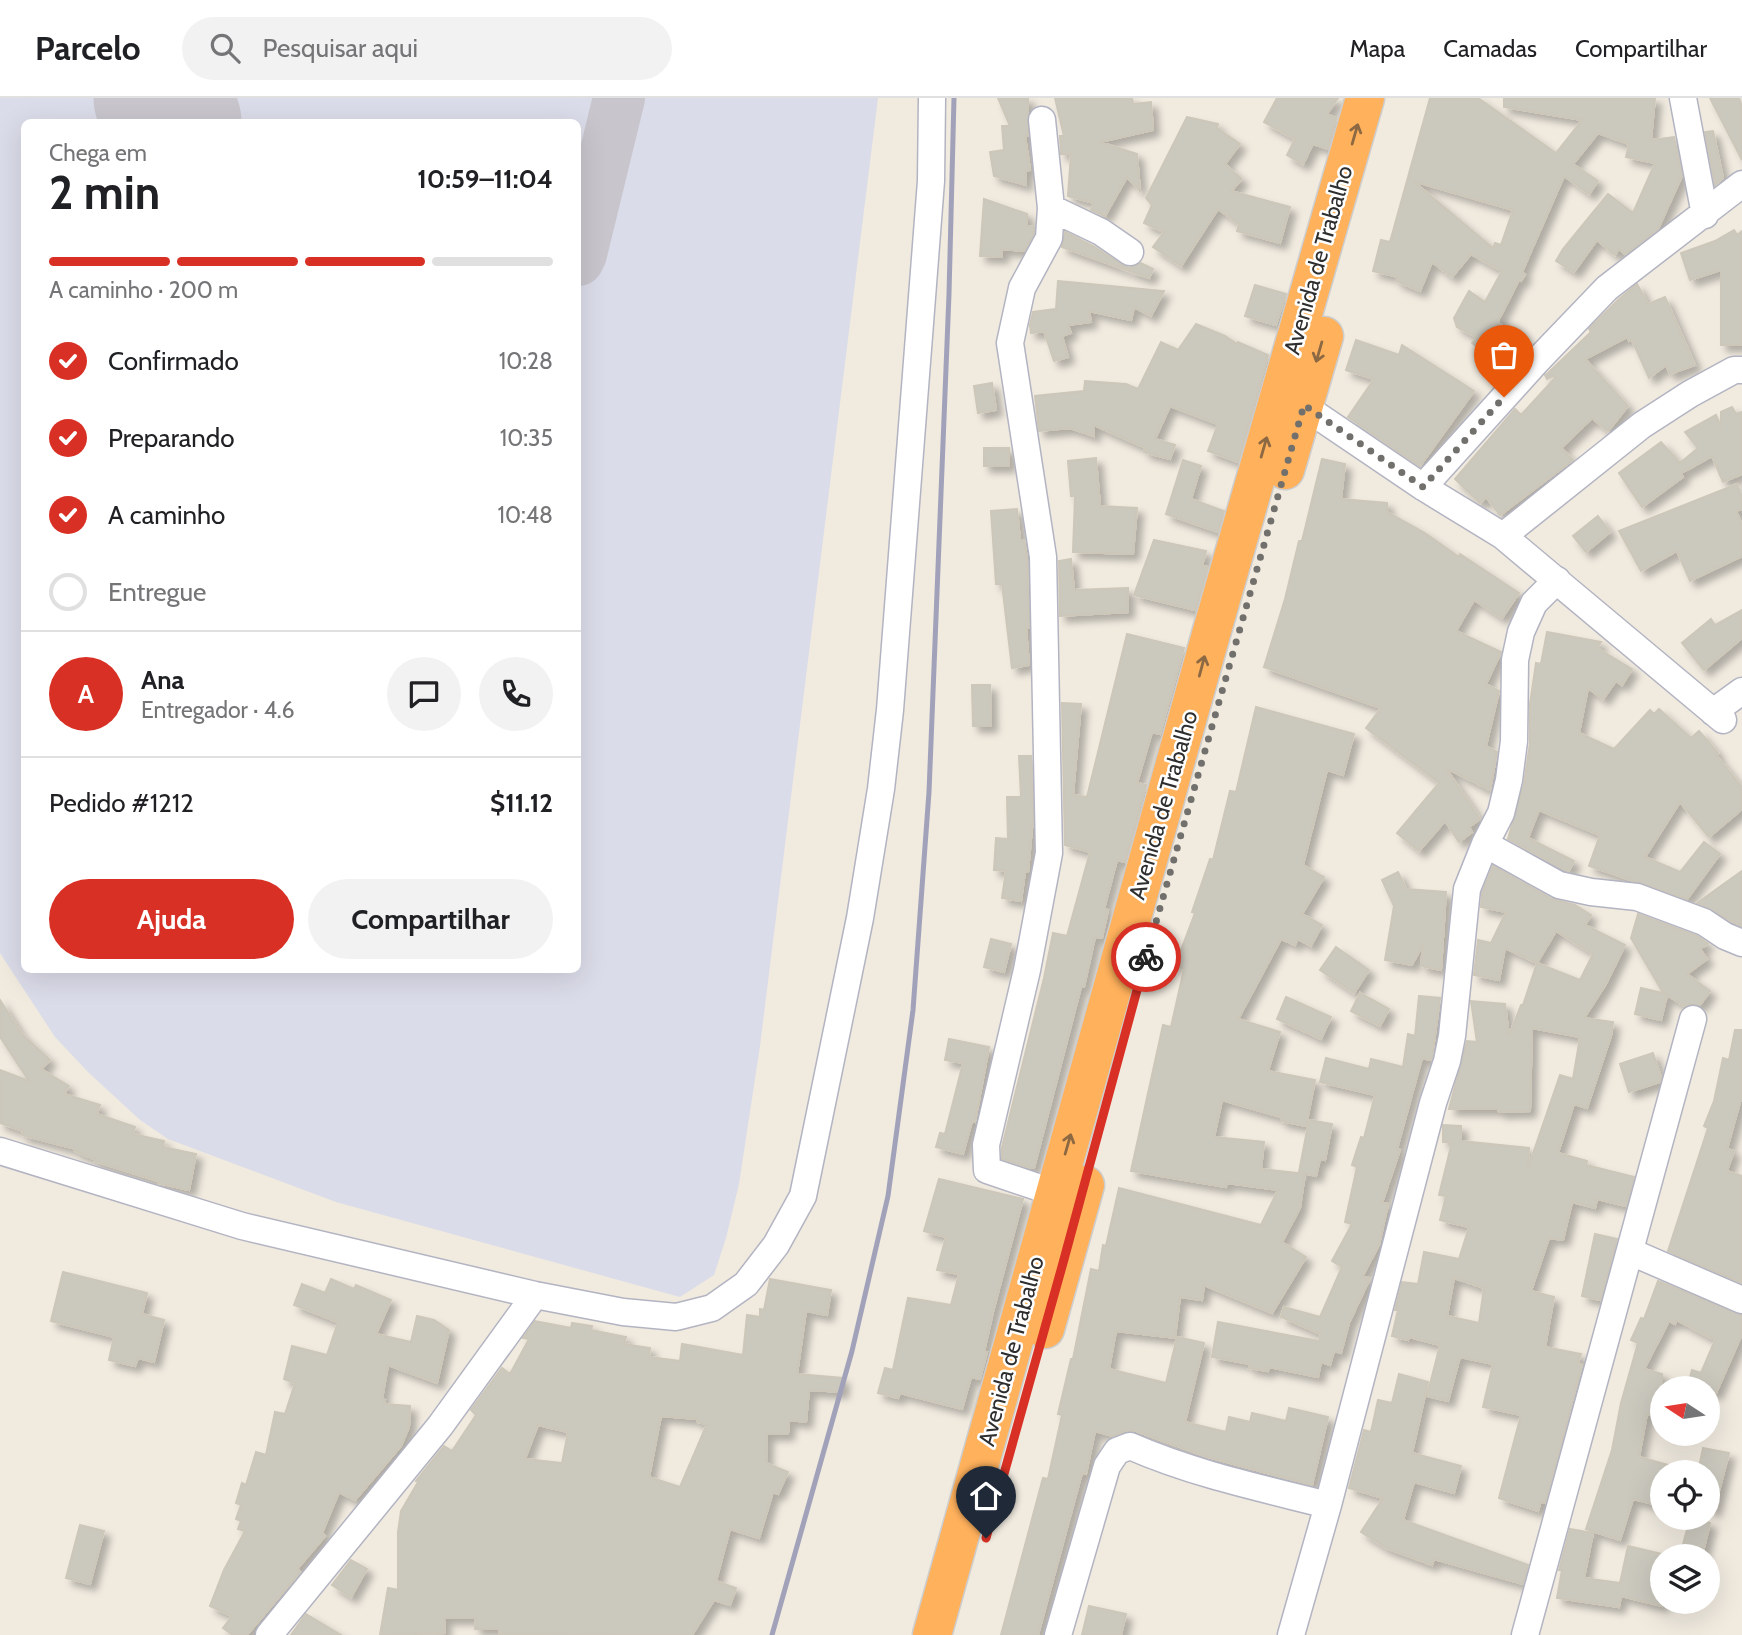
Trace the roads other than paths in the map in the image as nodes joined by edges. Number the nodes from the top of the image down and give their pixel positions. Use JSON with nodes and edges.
{"nodes":[{"id":1,"x":932,"y":98,"type":"edge"},
{"id":2,"x":1365,"y":98,"type":"edge"},
{"id":3,"x":1391,"y":98,"type":"edge"},
{"id":4,"x":1683,"y":98,"type":"edge"},
{"id":5,"x":1042,"y":120,"type":"dead end"},
{"id":6,"x":1742,"y":184,"type":"edge"},
{"id":7,"x":1051,"y":208,"type":"junction"},
{"id":8,"x":1705,"y":215,"type":"junction"},
{"id":9,"x":1130,"y":252,"type":"dead end"},
{"id":10,"x":1742,"y":370,"type":"edge"},
{"id":11,"x":1292,"y":398,"type":"junction"},
{"id":12,"x":1423,"y":487,"type":"junction"},
{"id":13,"x":1503,"y":536,"type":"junction"},
{"id":14,"x":1557,"y":580,"type":"junction"},
{"id":15,"x":1742,"y":691,"type":"edge"},
{"id":16,"x":1485,"y":845,"type":"junction"},
{"id":17,"x":1160,"y":863,"type":"junction"},
{"id":18,"x":1742,"y":943,"type":"edge"},
{"id":19,"x":1693,"y":1019,"type":"dead end"},
{"id":20,"x":0,"y":1151,"type":"edge"},
{"id":21,"x":1055,"y":1193,"type":"junction"},
{"id":22,"x":1631,"y":1252,"type":"junction"},
{"id":23,"x":535,"y":1295,"type":"junction"},
{"id":24,"x":1742,"y":1300,"type":"edge"},
{"id":25,"x":996,"y":1454,"type":"junction"},
{"id":26,"x":1328,"y":1505,"type":"junction"},
{"id":27,"x":269,"y":1635,"type":"edge"},
{"id":28,"x":932,"y":1635,"type":"edge"},
{"id":29,"x":959,"y":1635,"type":"edge"},
{"id":30,"x":1058,"y":1635,"type":"edge"},
{"id":31,"x":1291,"y":1635,"type":"edge"},
{"id":32,"x":1525,"y":1635,"type":"edge"}],
"edges":[{"from":1,"to":23,"type":"street"},
{"from":11,"to":2,"type":"highway","name":"Avenida de Trabalho","one_way":true},
{"from":3,"to":11,"type":"highway","name":"Avenida de Trabalho","one_way":true},
{"from":4,"to":8,"type":"street"},
{"from":5,"to":7,"type":"street"},
{"from":6,"to":8,"type":"street"},
{"from":7,"to":9,"type":"street"},
{"from":7,"to":21,"type":"street"},
{"from":8,"to":12,"type":"street"},
{"from":10,"to":13,"type":"street"},
{"from":11,"to":12,"type":"street"},
{"from":11,"to":17,"type":"highway","name":"Avenida de Trabalho"},
{"from":12,"to":13,"type":"street"},
{"from":13,"to":14,"type":"street"},
{"from":14,"to":15,"type":"street"},
{"from":14,"to":16,"type":"street"},
{"from":16,"to":18,"type":"street"},
{"from":16,"to":26,"type":"street"},
{"from":21,"to":17,"type":"highway","name":"Avenida de Trabalho","one_way":true},
{"from":17,"to":25,"type":"highway","name":"Avenida de Trabalho"},
{"from":19,"to":22,"type":"street"},
{"from":20,"to":23,"type":"street"},
{"from":21,"to":25,"type":"highway","name":"Avenida de Trabalho"},
{"from":22,"to":24,"type":"street"},
{"from":22,"to":32,"type":"street"},
{"from":23,"to":27,"type":"street"},
{"from":25,"to":28,"type":"highway","name":"Avenida de Trabalho"},
{"from":25,"to":29,"type":"highway","name":"Avenida de Trabalho"},
{"from":26,"to":30,"type":"street"},
{"from":26,"to":31,"type":"street"}]}
